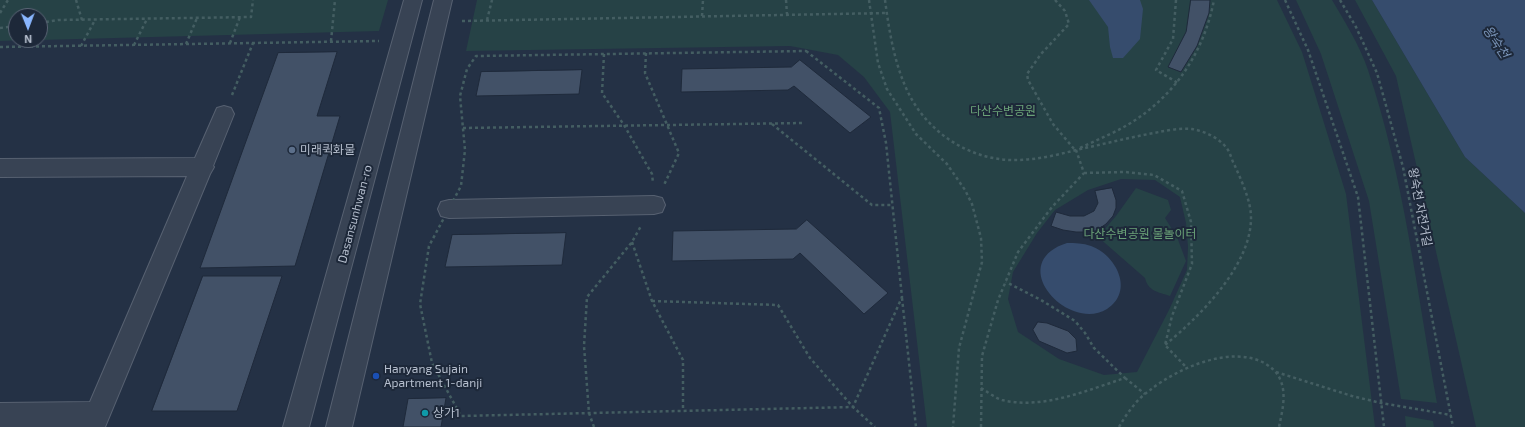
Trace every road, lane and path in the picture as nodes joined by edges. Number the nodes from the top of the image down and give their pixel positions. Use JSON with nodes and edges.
{"nodes":[{"id":1,"x":8,"y":0,"type":"edge"},
{"id":2,"x":76,"y":0,"type":"edge"},
{"id":3,"x":253,"y":0,"type":"edge"},
{"id":4,"x":335,"y":0,"type":"edge"},
{"id":5,"x":413,"y":0,"type":"edge"},
{"id":6,"x":443,"y":0,"type":"edge"},
{"id":7,"x":492,"y":0,"type":"edge"},
{"id":8,"x":703,"y":0,"type":"edge"},
{"id":9,"x":786,"y":0,"type":"edge"},
{"id":10,"x":869,"y":0,"type":"edge"},
{"id":11,"x":885,"y":0,"type":"edge"},
{"id":12,"x":1055,"y":0,"type":"edge"},
{"id":13,"x":1176,"y":0,"type":"edge"},
{"id":14,"x":1214,"y":0,"type":"edge"},
{"id":15,"x":1286,"y":0,"type":"edge"},
{"id":16,"x":1340,"y":0,"type":"edge"},
{"id":17,"x":0,"y":12,"type":"edge"},
{"id":18,"x":871,"y":13,"type":"junction"},
{"id":19,"x":887,"y":13,"type":"junction"},
{"id":20,"x":787,"y":14,"type":"junction"},
{"id":21,"x":702,"y":16,"type":"junction"},
{"id":22,"x":240,"y":17,"type":"junction"},
{"id":23,"x":197,"y":18,"type":"junction"},
{"id":24,"x":147,"y":19,"type":"junction"},
{"id":25,"x":82,"y":20,"type":"junction"},
{"id":26,"x":95,"y":20,"type":"junction"},
{"id":27,"x":487,"y":20,"type":"junction"},
{"id":28,"x":462,"y":21,"type":"dead end"},
{"id":29,"x":48,"y":22,"type":"edge"},
{"id":30,"x":332,"y":41,"type":"junction"},
{"id":31,"x":384,"y":41,"type":"dead end"},
{"id":32,"x":230,"y":43,"type":"junction"},
{"id":33,"x":253,"y":43,"type":"junction"},
{"id":34,"x":186,"y":44,"type":"junction"},
{"id":35,"x":134,"y":45,"type":"junction"},
{"id":36,"x":81,"y":46,"type":"junction"},
{"id":37,"x":0,"y":47,"type":"edge"},
{"id":38,"x":646,"y":53,"type":"junction"},
{"id":39,"x":604,"y":54,"type":"junction"},
{"id":40,"x":1178,"y":83,"type":"junction"},
{"id":41,"x":224,"y":114,"type":"joint"},
{"id":42,"x":771,"y":123,"type":"junction"},
{"id":43,"x":804,"y":123,"type":"dead end"},
{"id":44,"x":624,"y":125,"type":"junction"},
{"id":45,"x":666,"y":125,"type":"junction"},
{"id":46,"x":463,"y":128,"type":"junction"},
{"id":47,"x":1076,"y":150,"type":"junction"},
{"id":48,"x":203,"y":167,"type":"junction"},
{"id":49,"x":0,"y":168,"type":"edge"},
{"id":50,"x":1084,"y":173,"type":"junction"},
{"id":51,"x":892,"y":205,"type":"junction"},
{"id":52,"x":654,"y":206,"type":"junction"},
{"id":53,"x":449,"y":209,"type":"junction"},
{"id":54,"x":632,"y":242,"type":"junction"},
{"id":55,"x":1006,"y":282,"type":"junction"},
{"id":56,"x":902,"y":297,"type":"junction"},
{"id":57,"x":652,"y":301,"type":"junction"},
{"id":58,"x":1165,"y":345,"type":"junction"},
{"id":59,"x":1187,"y":368,"type":"junction"},
{"id":60,"x":1276,"y":372,"type":"junction"},
{"id":61,"x":1125,"y":378,"type":"junction"},
{"id":62,"x":981,"y":388,"type":"junction"},
{"id":63,"x":1145,"y":394,"type":"junction"},
{"id":64,"x":1381,"y":403,"type":"junction"},
{"id":65,"x":853,"y":407,"type":"junction"},
{"id":66,"x":683,"y":411,"type":"junction"},
{"id":67,"x":590,"y":413,"type":"junction"},
{"id":68,"x":0,"y":415,"type":"edge"},
{"id":69,"x":1451,"y":415,"type":"junction"},
{"id":70,"x":95,"y":420,"type":"edge"},
{"id":71,"x":296,"y":427,"type":"edge"},
{"id":72,"x":338,"y":427,"type":"edge"},
{"id":73,"x":594,"y":427,"type":"edge"},
{"id":74,"x":875,"y":427,"type":"edge"},
{"id":75,"x":916,"y":427,"type":"edge"},
{"id":76,"x":953,"y":427,"type":"edge"},
{"id":77,"x":981,"y":427,"type":"edge"},
{"id":78,"x":1120,"y":427,"type":"edge"},
{"id":79,"x":1280,"y":427,"type":"edge"},
{"id":80,"x":1384,"y":427,"type":"edge"},
{"id":81,"x":1453,"y":427,"type":"edge"}],
"edges":[{"from":1,"to":17,"type":"path"},
{"from":2,"to":25,"type":"path"},
{"from":3,"to":22,"type":"path"},
{"from":4,"to":30,"type":"path"},
{"from":5,"to":71,"type":"street","name":"Dasansunhwan-ro"},
{"from":6,"to":72,"type":"street"},
{"from":7,"to":27,"type":"path"},
{"from":8,"to":21,"type":"path"},
{"from":9,"to":20,"type":"path"},
{"from":10,"to":18,"type":"path"},
{"from":11,"to":19,"type":"path"},
{"from":12,"to":47,"type":"path"},
{"from":13,"to":40,"type":"path"},
{"from":14,"to":40,"type":"path"},
{"from":15,"to":64,"type":"path"},
{"from":16,"to":69,"type":"path","name":"왕숙천 자전거길"},
{"from":18,"to":19,"type":"path"},
{"from":18,"to":20,"type":"path"},
{"from":18,"to":76,"type":"path"},
{"from":19,"to":47,"type":"path"},
{"from":20,"to":21,"type":"path"},
{"from":21,"to":27,"type":"path"},
{"from":22,"to":23,"type":"path"},
{"from":22,"to":32,"type":"path"},
{"from":23,"to":24,"type":"path"},
{"from":23,"to":34,"type":"path"},
{"from":24,"to":26,"type":"path"},
{"from":24,"to":35,"type":"path"},
{"from":25,"to":26,"type":"path"},
{"from":25,"to":29,"type":"path"},
{"from":26,"to":36,"type":"path"},
{"from":27,"to":28,"type":"path"},
{"from":30,"to":31,"type":"path"},
{"from":30,"to":33,"type":"path"},
{"from":32,"to":33,"type":"path"},
{"from":32,"to":34,"type":"path"},
{"from":33,"to":41,"type":"path"},
{"from":34,"to":35,"type":"path"},
{"from":35,"to":36,"type":"path"},
{"from":36,"to":37,"type":"path"},
{"from":38,"to":39,"type":"path"},
{"from":38,"to":45,"type":"path"},
{"from":38,"to":51,"type":"path"},
{"from":39,"to":44,"type":"path"},
{"from":39,"to":46,"type":"path"},
{"from":40,"to":47,"type":"path"},
{"from":41,"to":48,"type":"street"},
{"from":42,"to":43,"type":"path"},
{"from":42,"to":45,"type":"path"},
{"from":42,"to":51,"type":"path"},
{"from":44,"to":45,"type":"path"},
{"from":44,"to":46,"type":"path"},
{"from":44,"to":52,"type":"path"},
{"from":45,"to":52,"type":"path"},
{"from":46,"to":53,"type":"path"},
{"from":47,"to":50,"type":"path"},
{"from":47,"to":58,"type":"path"},
{"from":48,"to":49,"type":"street"},
{"from":48,"to":70,"type":"street"},
{"from":50,"to":55,"type":"path"},
{"from":50,"to":58,"type":"path"},
{"from":51,"to":56,"type":"path"},
{"from":52,"to":53,"type":"street"},
{"from":52,"to":54,"type":"path"},
{"from":53,"to":67,"type":"path"},
{"from":54,"to":57,"type":"path"},
{"from":54,"to":67,"type":"path"},
{"from":55,"to":61,"type":"path"},
{"from":55,"to":62,"type":"path"},
{"from":56,"to":65,"type":"path"},
{"from":56,"to":75,"type":"path"},
{"from":57,"to":65,"type":"path"},
{"from":57,"to":66,"type":"path"},
{"from":58,"to":59,"type":"path"},
{"from":59,"to":60,"type":"path"},
{"from":59,"to":63,"type":"path"},
{"from":60,"to":64,"type":"path"},
{"from":60,"to":79,"type":"path"},
{"from":61,"to":62,"type":"path"},
{"from":61,"to":63,"type":"path"},
{"from":62,"to":77,"type":"path"},
{"from":63,"to":78,"type":"path"},
{"from":64,"to":69,"type":"path"},
{"from":64,"to":80,"type":"path"},
{"from":65,"to":66,"type":"path"},
{"from":65,"to":74,"type":"path"},
{"from":66,"to":67,"type":"path"},
{"from":67,"to":73,"type":"path"},
{"from":68,"to":70,"type":"street"},
{"from":69,"to":81,"type":"path","name":"왕숙천 자전거길"}]}
